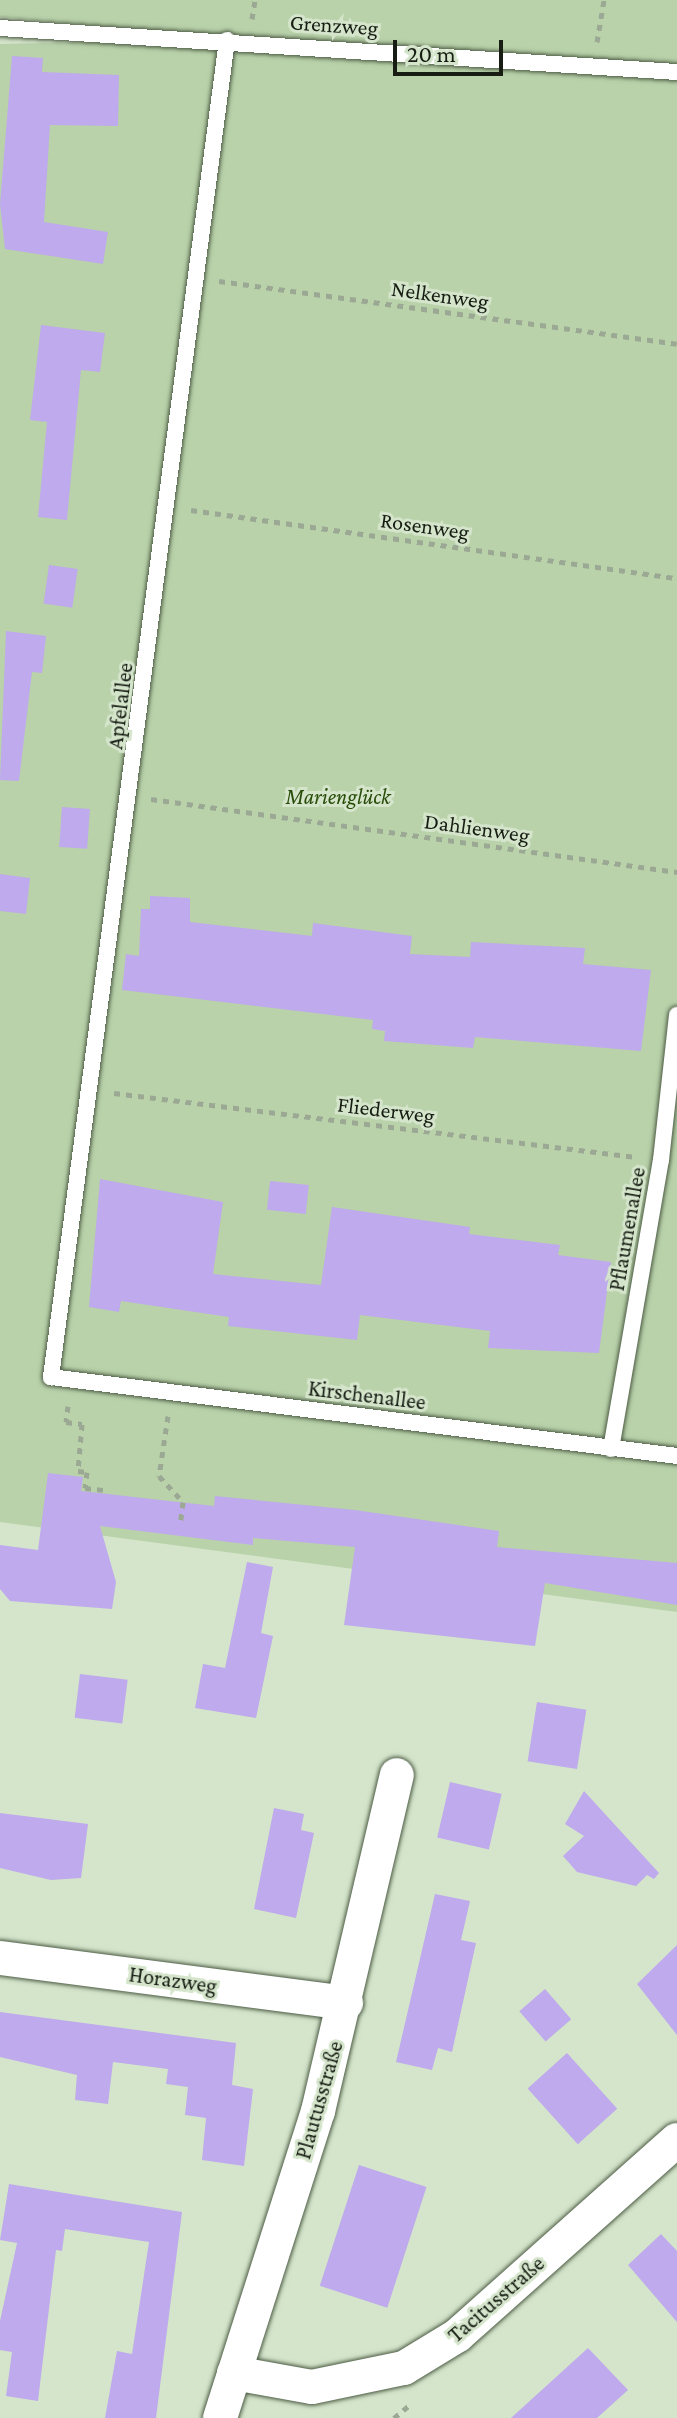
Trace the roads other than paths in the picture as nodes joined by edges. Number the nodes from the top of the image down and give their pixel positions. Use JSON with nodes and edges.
{"nodes":[{"id":1,"x":0,"y":28,"type":"edge"},
{"id":2,"x":227,"y":40,"type":"junction"},
{"id":3,"x":677,"y":72,"type":"edge"},
{"id":4,"x":677,"y":1015,"type":"edge"},
{"id":5,"x":51,"y":1377,"type":"joint"},
{"id":6,"x":611,"y":1449,"type":"junction"},
{"id":7,"x":677,"y":1456,"type":"edge"},
{"id":8,"x":397,"y":1775,"type":"dead end"},
{"id":9,"x":0,"y":1958,"type":"edge"},
{"id":10,"x":346,"y":2003,"type":"junction"},
{"id":11,"x":677,"y":2140,"type":"edge"},
{"id":12,"x":234,"y":2373,"type":"junction"},
{"id":13,"x":220,"y":2418,"type":"edge"}],
"edges":[{"from":1,"to":2,"type":"lane","name":"Grenzweg"},
{"from":2,"to":3,"type":"lane","name":"Grenzweg"},
{"from":2,"to":5,"type":"lane","name":"Apfelallee"},
{"from":4,"to":6,"type":"lane","name":"Pflaumenallee"},
{"from":5,"to":6,"type":"lane","name":"Kirschenallee"},
{"from":6,"to":7,"type":"lane","name":"Kirschenallee"},
{"from":8,"to":10,"type":"street","name":"Plautusstraße"},
{"from":9,"to":10,"type":"street","name":"Horazweg"},
{"from":10,"to":12,"type":"street","name":"Plautusstraße"},
{"from":11,"to":12,"type":"street","name":"Tacitusstraße"},
{"from":12,"to":13,"type":"street","name":"Plautusstraße"}]}
